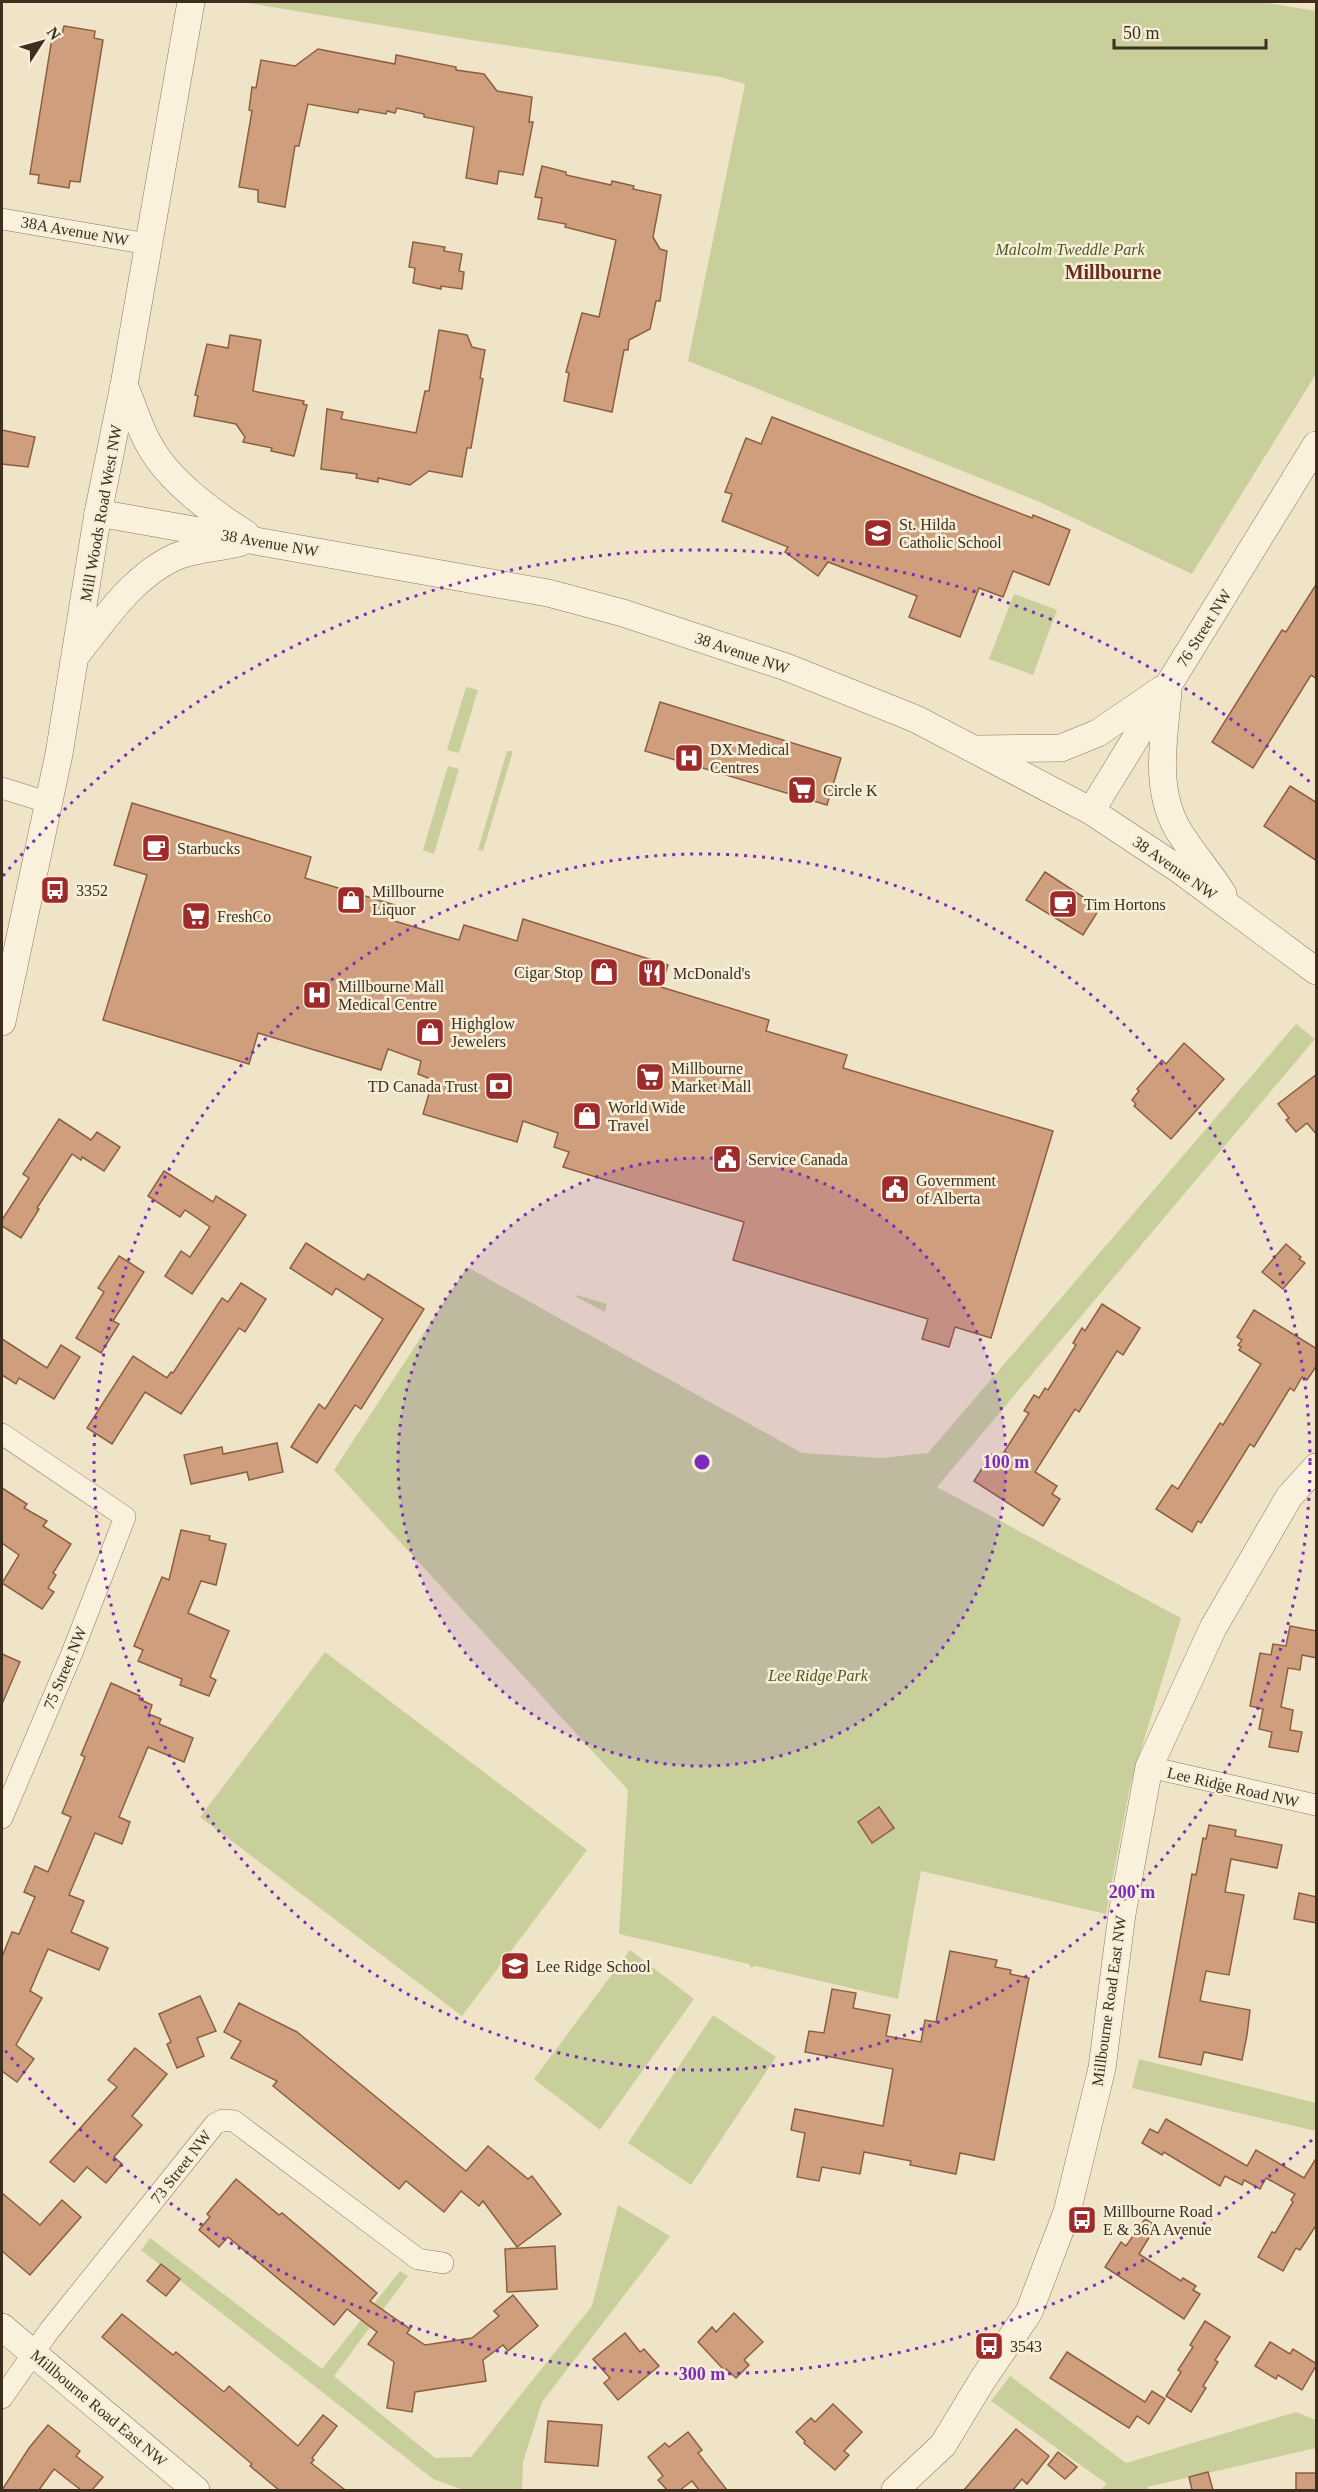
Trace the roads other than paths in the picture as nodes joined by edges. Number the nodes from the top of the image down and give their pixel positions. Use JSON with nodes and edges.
{"nodes":[{"id":1,"x":191,"y":2,"type":"edge"},
{"id":2,"x":2,"y":219,"type":"edge"},
{"id":3,"x":148,"y":244,"type":"junction"},
{"id":4,"x":124,"y":385,"type":"junction"},
{"id":5,"x":1317,"y":445,"type":"edge"},
{"id":6,"x":98,"y":513,"type":"junction"},
{"id":7,"x":255,"y":540,"type":"junction"},
{"id":8,"x":77,"y":655,"type":"junction"},
{"id":9,"x":1169,"y":685,"type":"junction"},
{"id":10,"x":975,"y":749,"type":"junction"},
{"id":11,"x":2,"y":788,"type":"edge"},
{"id":12,"x":50,"y":803,"type":"junction"},
{"id":13,"x":1091,"y":811,"type":"junction"},
{"id":14,"x":1232,"y":908,"type":"junction"},
{"id":15,"x":1317,"y":971,"type":"edge"},
{"id":16,"x":2,"y":1022,"type":"edge"},
{"id":17,"x":2,"y":1434,"type":"edge"},
{"id":18,"x":1317,"y":1467,"type":"edge"},
{"id":19,"x":1149,"y":1767,"type":"junction"},
{"id":20,"x":1317,"y":1805,"type":"edge"},
{"id":21,"x":3,"y":1808,"type":"edge"},
{"id":22,"x":443,"y":2263,"type":"dead end"},
{"id":23,"x":2,"y":2327,"type":"edge"},
{"id":24,"x":33,"y":2352,"type":"junction"},
{"id":25,"x":2,"y":2398,"type":"edge"},
{"id":26,"x":196,"y":2490,"type":"edge"},
{"id":27,"x":896,"y":2490,"type":"edge"}],
"edges":[{"from":1,"to":3,"type":"street","name":"Mill Woods Road West NW"},
{"from":2,"to":3,"type":"street","name":"38A Avenue NW"},
{"from":3,"to":4,"type":"street","name":"Mill Woods Road West NW"},
{"from":4,"to":6,"type":"street","name":"Mill Woods Road West NW"},
{"from":4,"to":7,"type":"street"},
{"from":5,"to":9,"type":"street","name":"76 Street NW"},
{"from":6,"to":7,"type":"street","name":"38 Avenue NW"},
{"from":6,"to":8,"type":"street","name":"Mill Woods Road West NW"},
{"from":7,"to":8,"type":"street"},
{"from":7,"to":10,"type":"street","name":"38 Avenue NW"},
{"from":8,"to":12,"type":"street","name":"Mill Woods Road West NW"},
{"from":9,"to":10,"type":"street"},
{"from":9,"to":13,"type":"street","name":"76 Street NW"},
{"from":9,"to":14,"type":"street"},
{"from":10,"to":13,"type":"street","name":"38 Avenue NW"},
{"from":11,"to":12,"type":"street"},
{"from":12,"to":16,"type":"street","name":"Mill Woods Road West NW"},
{"from":13,"to":14,"type":"street","name":"38 Avenue NW"},
{"from":14,"to":15,"type":"street","name":"38 Avenue NW"},
{"from":17,"to":21,"type":"street","name":"75 Street NW"},
{"from":18,"to":19,"type":"street","name":"Millbourne Road East NW"},
{"from":19,"to":20,"type":"street","name":"Lee Ridge Road NW"},
{"from":19,"to":27,"type":"street","name":"Millbourne Road East NW"},
{"from":22,"to":24,"type":"street","name":"73 Street NW"},
{"from":23,"to":24,"type":"street","name":"Millbourne Road East NW"},
{"from":24,"to":25,"type":"street","name":"73 Street NW"},
{"from":24,"to":26,"type":"street","name":"Millbourne Road East NW"}]}
